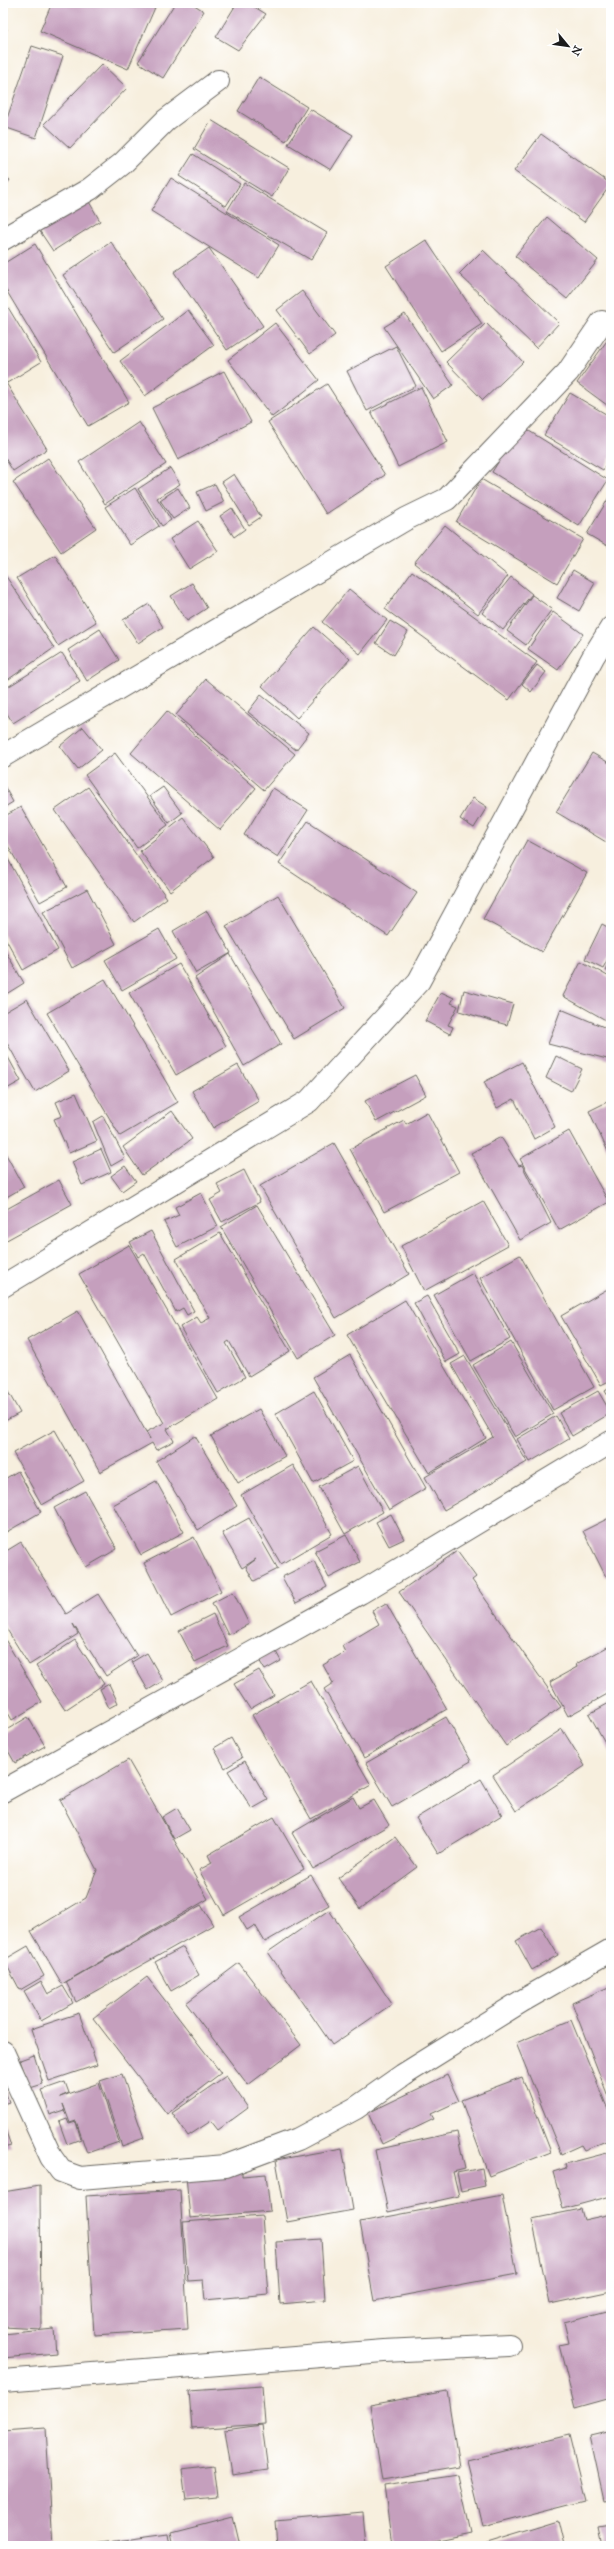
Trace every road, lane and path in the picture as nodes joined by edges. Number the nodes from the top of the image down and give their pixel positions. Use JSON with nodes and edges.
{"nodes":[{"id":1,"x":218,"y":81,"type":"dead end"},
{"id":2,"x":3,"y":239,"type":"edge"},
{"id":3,"x":602,"y":322,"type":"dead end"},
{"id":4,"x":611,"y":628,"type":"edge"},
{"id":5,"x":3,"y":756,"type":"edge"},
{"id":6,"x":3,"y":1286,"type":"edge"},
{"id":7,"x":611,"y":1442,"type":"edge"},
{"id":8,"x":3,"y":1792,"type":"edge"},
{"id":9,"x":611,"y":1950,"type":"edge"},
{"id":10,"x":3,"y":2052,"type":"edge"},
{"id":11,"x":509,"y":2345,"type":"dead end"},
{"id":12,"x":3,"y":2381,"type":"edge"}],
"edges":[{"from":1,"to":2,"type":"street"},
{"from":3,"to":5,"type":"street"},
{"from":4,"to":6,"type":"street"},
{"from":7,"to":8,"type":"street"},
{"from":9,"to":10,"type":"street"},
{"from":11,"to":12,"type":"street"}]}
